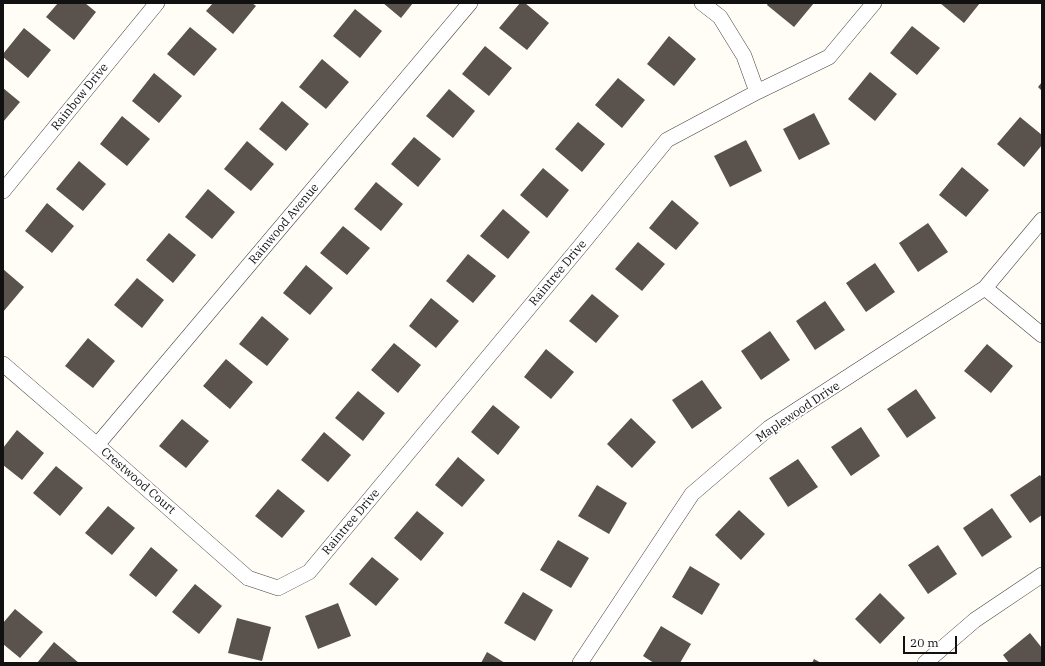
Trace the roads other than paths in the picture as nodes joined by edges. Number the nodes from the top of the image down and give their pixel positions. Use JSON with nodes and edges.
{"nodes":[{"id":1,"x":157,"y":3,"type":"edge"},
{"id":2,"x":470,"y":3,"type":"edge"},
{"id":3,"x":702,"y":3,"type":"edge"},
{"id":4,"x":874,"y":3,"type":"edge"},
{"id":5,"x":757,"y":92,"type":"junction"},
{"id":6,"x":3,"y":192,"type":"edge"},
{"id":7,"x":1042,"y":220,"type":"edge"},
{"id":8,"x":985,"y":288,"type":"junction"},
{"id":9,"x":1042,"y":335,"type":"edge"},
{"id":10,"x":3,"y":364,"type":"edge"},
{"id":11,"x":97,"y":445,"type":"junction"},
{"id":12,"x":1042,"y":575,"type":"edge"},
{"id":13,"x":278,"y":588,"type":"joint"},
{"id":14,"x":580,"y":663,"type":"edge"},
{"id":15,"x":925,"y":663,"type":"edge"}],
"edges":[{"from":1,"to":6,"type":"street","name":"Rainbow Drive"},
{"from":2,"to":11,"type":"street","name":"Rainwood Avenue"},
{"from":3,"to":5,"type":"street"},
{"from":4,"to":5,"type":"street","name":"Raintree Drive"},
{"from":5,"to":13,"type":"street","name":"Raintree Drive"},
{"from":7,"to":8,"type":"street","name":"Maplewood Drive"},
{"from":8,"to":9,"type":"street"},
{"from":8,"to":14,"type":"street","name":"Maplewood Drive"},
{"from":10,"to":11,"type":"street","name":"Crestwood Court"},
{"from":11,"to":13,"type":"street","name":"Crestwood Court"},
{"from":12,"to":15,"type":"street"}]}
